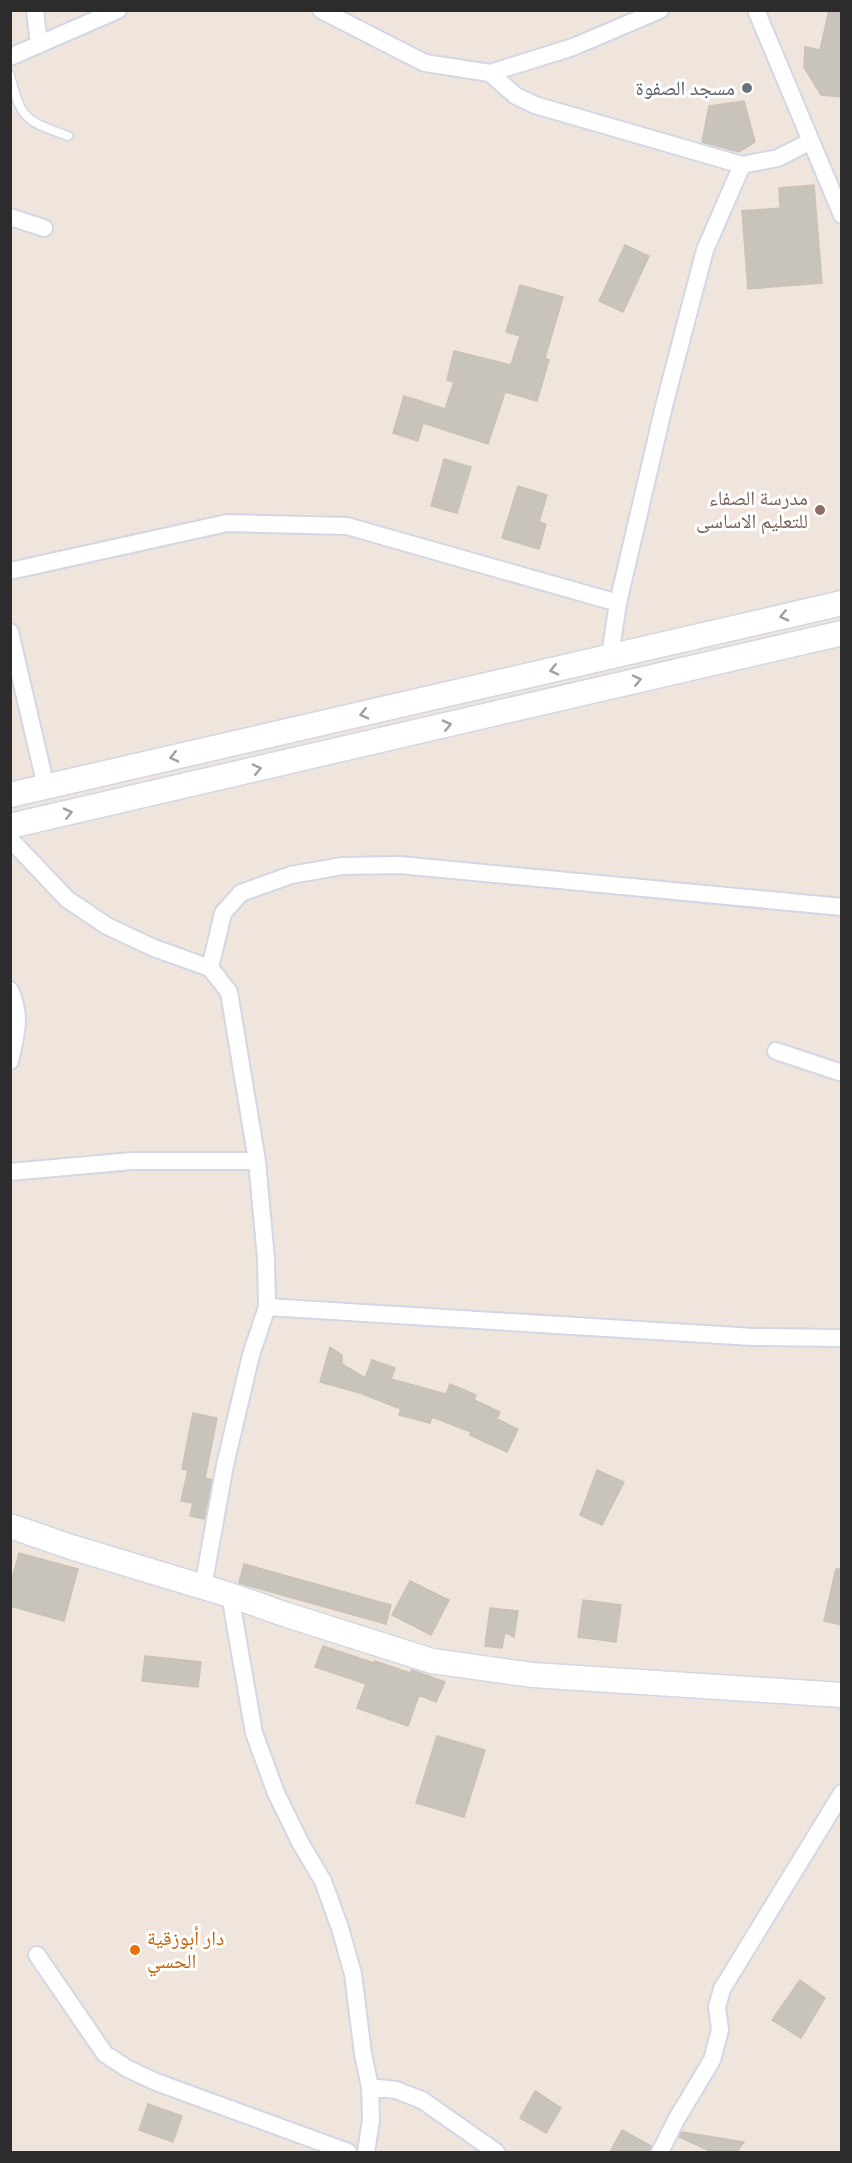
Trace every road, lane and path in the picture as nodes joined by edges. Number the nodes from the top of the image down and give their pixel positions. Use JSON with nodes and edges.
{"nodes":[{"id":1,"x":35,"y":10,"type":"edge"},
{"id":2,"x":118,"y":10,"type":"edge"},
{"id":3,"x":321,"y":10,"type":"edge"},
{"id":4,"x":660,"y":10,"type":"edge"},
{"id":5,"x":756,"y":10,"type":"edge"},
{"id":6,"x":39,"y":45,"type":"junction"},
{"id":7,"x":10,"y":57,"type":"edge"},
{"id":8,"x":490,"y":73,"type":"junction"},
{"id":9,"x":10,"y":75,"type":"edge"},
{"id":10,"x":68,"y":136,"type":"dead end"},
{"id":11,"x":811,"y":141,"type":"junction"},
{"id":12,"x":742,"y":165,"type":"junction"},
{"id":13,"x":842,"y":216,"type":"edge"},
{"id":14,"x":10,"y":217,"type":"edge"},
{"id":15,"x":44,"y":228,"type":"dead end"},
{"id":16,"x":10,"y":571,"type":"edge"},
{"id":17,"x":618,"y":603,"type":"junction"},
{"id":18,"x":842,"y":603,"type":"edge"},
{"id":19,"x":10,"y":632,"type":"edge"},
{"id":20,"x":842,"y":633,"type":"edge"},
{"id":21,"x":610,"y":657,"type":"junction"},
{"id":22,"x":46,"y":787,"type":"junction"},
{"id":23,"x":10,"y":795,"type":"edge"},
{"id":24,"x":10,"y":826,"type":"edge"},
{"id":25,"x":10,"y":839,"type":"edge"},
{"id":26,"x":842,"y":907,"type":"edge"},
{"id":27,"x":210,"y":968,"type":"junction"},
{"id":28,"x":10,"y":990,"type":"edge"},
{"id":29,"x":776,"y":1050,"type":"dead end"},
{"id":30,"x":10,"y":1061,"type":"edge"},
{"id":31,"x":842,"y":1073,"type":"edge"},
{"id":32,"x":257,"y":1161,"type":"junction"},
{"id":33,"x":10,"y":1172,"type":"edge"},
{"id":34,"x":267,"y":1307,"type":"junction"},
{"id":35,"x":842,"y":1338,"type":"edge"},
{"id":36,"x":10,"y":1527,"type":"edge"},
{"id":37,"x":202,"y":1587,"type":"junction"},
{"id":38,"x":230,"y":1595,"type":"junction"},
{"id":39,"x":842,"y":1695,"type":"edge"},
{"id":40,"x":842,"y":1793,"type":"edge"},
{"id":41,"x":37,"y":1955,"type":"dead end"},
{"id":42,"x":370,"y":2087,"type":"junction"},
{"id":43,"x":348,"y":2152,"type":"edge"},
{"id":44,"x":366,"y":2152,"type":"edge"},
{"id":45,"x":496,"y":2152,"type":"edge"},
{"id":46,"x":660,"y":2152,"type":"edge"}],
"edges":[{"from":1,"to":6,"type":"street"},
{"from":2,"to":6,"type":"street"},
{"from":3,"to":8,"type":"street"},
{"from":4,"to":8,"type":"street"},
{"from":5,"to":11,"type":"street"},
{"from":6,"to":7,"type":"street"},
{"from":8,"to":12,"type":"street"},
{"from":9,"to":10,"type":"lane"},
{"from":11,"to":12,"type":"street"},
{"from":11,"to":13,"type":"street"},
{"from":12,"to":17,"type":"street"},
{"from":14,"to":15,"type":"street"},
{"from":16,"to":17,"type":"street"},
{"from":17,"to":21,"type":"street"},
{"from":18,"to":21,"type":"main road","one_way":true},
{"from":19,"to":22,"type":"street"},
{"from":24,"to":20,"type":"main road","one_way":true},
{"from":21,"to":22,"type":"main road","one_way":true},
{"from":22,"to":23,"type":"main road"},
{"from":25,"to":27,"type":"street"},
{"from":26,"to":27,"type":"street"},
{"from":27,"to":32,"type":"street"},
{"from":28,"to":30,"type":"street"},
{"from":29,"to":31,"type":"street"},
{"from":32,"to":33,"type":"street"},
{"from":32,"to":34,"type":"street"},
{"from":34,"to":35,"type":"street"},
{"from":34,"to":37,"type":"street"},
{"from":36,"to":37,"type":"main road"},
{"from":37,"to":38,"type":"main road"},
{"from":38,"to":39,"type":"main road"},
{"from":38,"to":42,"type":"street"},
{"from":40,"to":46,"type":"street"},
{"from":41,"to":43,"type":"street"},
{"from":42,"to":44,"type":"street"},
{"from":42,"to":45,"type":"street"}]}
